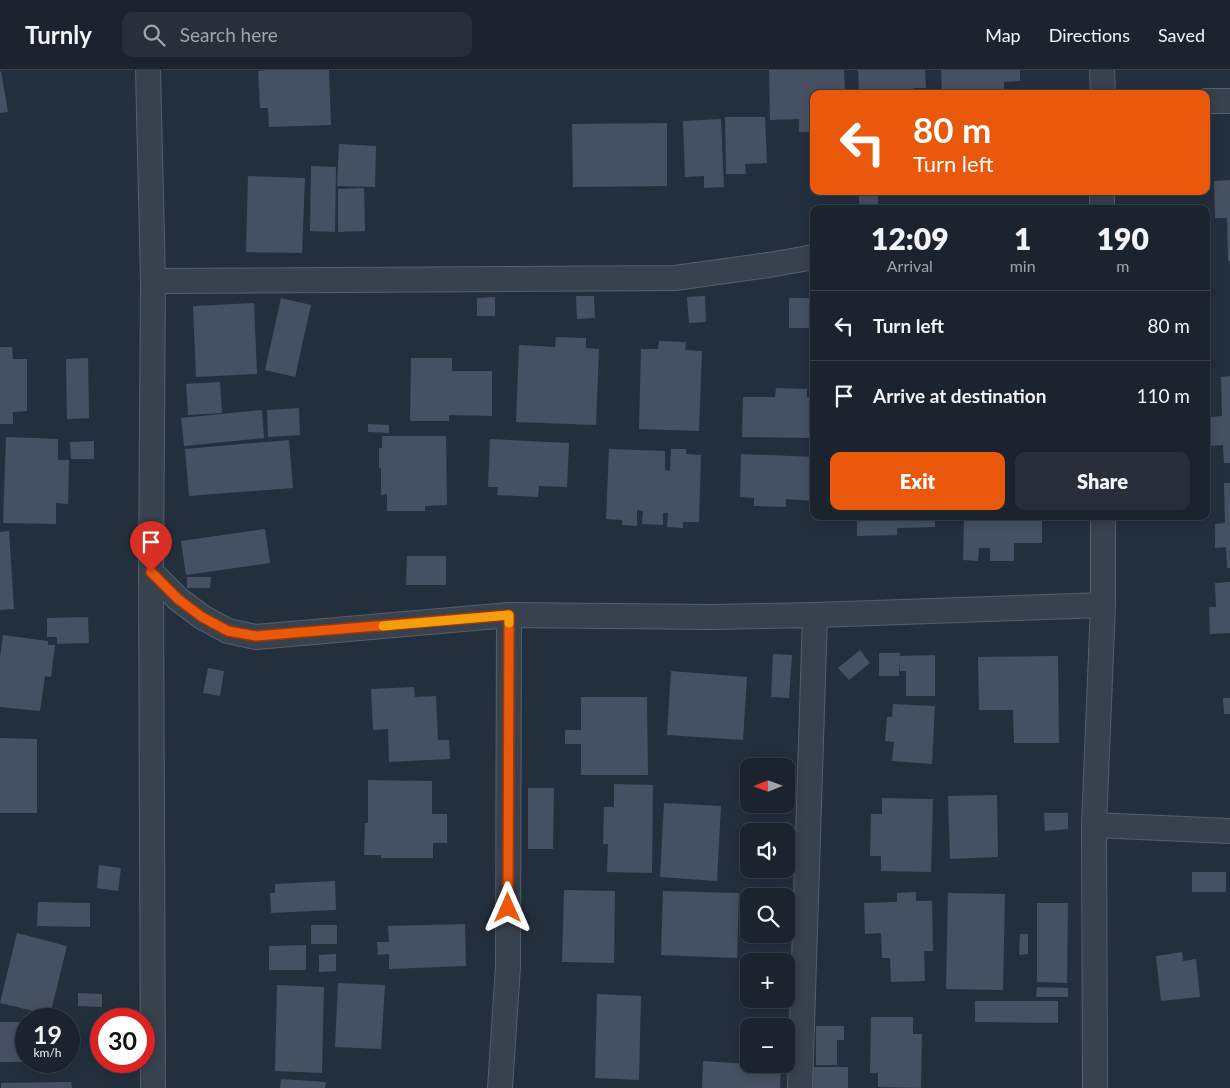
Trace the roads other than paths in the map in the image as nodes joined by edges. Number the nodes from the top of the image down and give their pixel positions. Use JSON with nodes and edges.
{"nodes":[{"id":1,"x":148,"y":70,"type":"edge"},
{"id":2,"x":1102,"y":70,"type":"edge"},
{"id":3,"x":1103,"y":90,"type":"edge"},
{"id":4,"x":1210,"y":101,"type":"edge"},
{"id":5,"x":1230,"y":101,"type":"edge"},
{"id":6,"x":810,"y":258,"type":"edge"},
{"id":7,"x":153,"y":282,"type":"junction"},
{"id":8,"x":1103,"y":520,"type":"edge"},
{"id":9,"x":151,"y":572,"type":"junction"},
{"id":10,"x":1103,"y":605,"type":"junction"},
{"id":11,"x":509,"y":615,"type":"junction"},
{"id":12,"x":815,"y":615,"type":"junction"},
{"id":13,"x":1094,"y":825,"type":"junction"},
{"id":14,"x":1230,"y":831,"type":"edge"},
{"id":15,"x":153,"y":1088,"type":"edge"},
{"id":16,"x":500,"y":1088,"type":"edge"},
{"id":17,"x":800,"y":1088,"type":"edge"},
{"id":18,"x":1095,"y":1088,"type":"edge"}],
"edges":[{"from":1,"to":7,"type":"street"},
{"from":2,"to":3,"type":"street"},
{"from":4,"to":5,"type":"street"},
{"from":6,"to":7,"type":"street"},
{"from":7,"to":9,"type":"street"},
{"from":8,"to":10,"type":"street"},
{"from":9,"to":11,"type":"street"},
{"from":9,"to":15,"type":"street"},
{"from":10,"to":12,"type":"street"},
{"from":10,"to":13,"type":"street"},
{"from":11,"to":12,"type":"street"},
{"from":11,"to":16,"type":"street"},
{"from":12,"to":17,"type":"street"},
{"from":13,"to":14,"type":"street"},
{"from":13,"to":18,"type":"street"}]}
